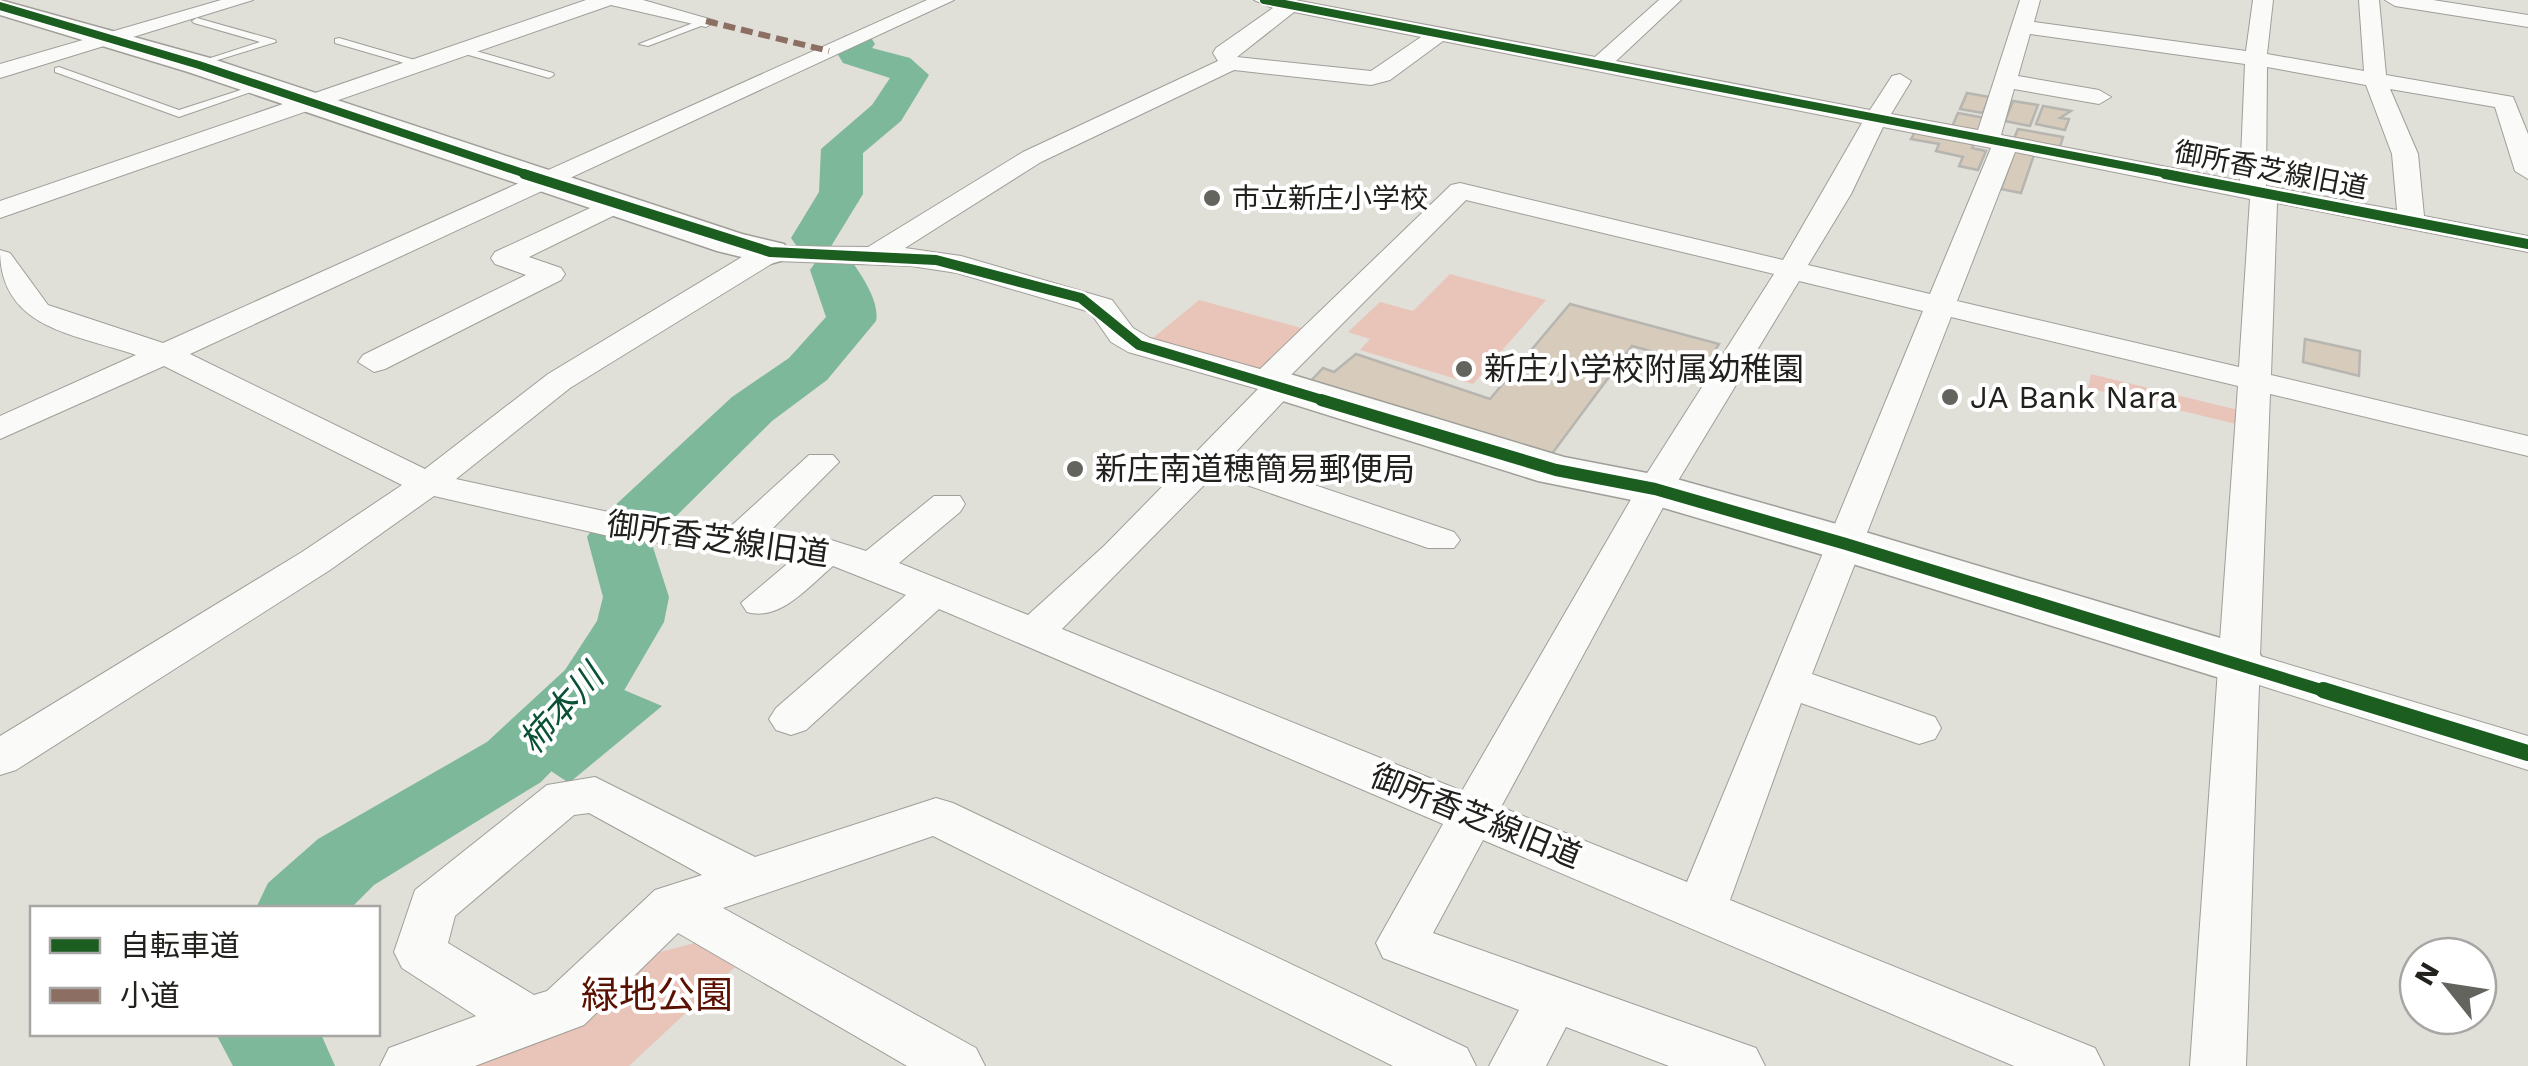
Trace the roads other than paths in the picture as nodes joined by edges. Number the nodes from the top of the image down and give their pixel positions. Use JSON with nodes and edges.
{"nodes":[{"id":1,"x":243,"y":0,"type":"edge"},
{"id":2,"x":606,"y":0,"type":"edge"},
{"id":3,"x":617,"y":0,"type":"edge"},
{"id":4,"x":693,"y":0,"type":"edge"},
{"id":5,"x":944,"y":0,"type":"edge"},
{"id":6,"x":1264,"y":0,"type":"edge"},
{"id":7,"x":1672,"y":0,"type":"edge"},
{"id":8,"x":2030,"y":0,"type":"edge"},
{"id":9,"x":2263,"y":0,"type":"edge"},
{"id":10,"x":2368,"y":0,"type":"edge"},
{"id":11,"x":2395,"y":0,"type":"edge"},
{"id":12,"x":1290,"y":5,"type":"junction"},
{"id":13,"x":1326,"y":5,"type":"edge"},
{"id":14,"x":0,"y":6,"type":"edge"},
{"id":15,"x":664,"y":11,"type":"junction"},
{"id":16,"x":197,"y":21,"type":"dead end"},
{"id":17,"x":706,"y":21,"type":"joint"},
{"id":18,"x":2528,"y":21,"type":"edge"},
{"id":19,"x":2020,"y":26,"type":"junction"},
{"id":20,"x":1436,"y":36,"type":"junction"},
{"id":21,"x":110,"y":39,"type":"junction"},
{"id":22,"x":339,"y":41,"type":"dead end"},
{"id":23,"x":644,"y":44,"type":"dead end"},
{"id":24,"x":462,"y":50,"type":"junction"},
{"id":25,"x":2256,"y":59,"type":"junction"},
{"id":26,"x":1230,"y":62,"type":"junction"},
{"id":27,"x":421,"y":64,"type":"junction"},
{"id":28,"x":199,"y":65,"type":"junction"},
{"id":29,"x":1597,"y":67,"type":"junction"},
{"id":30,"x":59,"y":70,"type":"dead end"},
{"id":31,"x":0,"y":71,"type":"edge"},
{"id":32,"x":549,"y":75,"type":"dead end"},
{"id":33,"x":2374,"y":79,"type":"junction"},
{"id":34,"x":1900,"y":80,"type":"dead end"},
{"id":35,"x":2006,"y":81,"type":"junction"},
{"id":36,"x":260,"y":87,"type":"junction"},
{"id":37,"x":2099,"y":97,"type":"dead end"},
{"id":38,"x":313,"y":104,"type":"junction"},
{"id":39,"x":1875,"y":120,"type":"junction"},
{"id":40,"x":1996,"y":143,"type":"junction"},
{"id":41,"x":2528,"y":171,"type":"edge"},
{"id":42,"x":542,"y":182,"type":"junction"},
{"id":43,"x":2259,"y":193,"type":"junction"},
{"id":44,"x":614,"y":205,"type":"junction"},
{"id":45,"x":0,"y":210,"type":"edge"},
{"id":46,"x":2411,"y":222,"type":"junction"},
{"id":47,"x":2528,"y":244,"type":"edge"},
{"id":48,"x":770,"y":252,"type":"junction"},
{"id":49,"x":874,"y":256,"type":"junction"},
{"id":50,"x":0,"y":259,"type":"edge"},
{"id":51,"x":1790,"y":270,"type":"junction"},
{"id":52,"x":1940,"y":306,"type":"junction"},
{"id":53,"x":164,"y":354,"type":"junction"},
{"id":54,"x":374,"y":362,"type":"dead end"},
{"id":55,"x":2255,"y":380,"type":"junction"},
{"id":56,"x":1274,"y":383,"type":"junction"},
{"id":57,"x":0,"y":429,"type":"edge"},
{"id":58,"x":2528,"y":446,"type":"edge"},
{"id":59,"x":1207,"y":460,"type":"junction"},
{"id":60,"x":821,"y":462,"type":"dead end"},
{"id":61,"x":428,"y":484,"type":"junction"},
{"id":62,"x":1655,"y":488,"type":"junction"},
{"id":63,"x":947,"y":504,"type":"dead end"},
{"id":64,"x":740,"y":539,"type":"junction"},
{"id":65,"x":1441,"y":540,"type":"dead end"},
{"id":66,"x":1846,"y":544,"type":"junction"},
{"id":67,"x":828,"y":551,"type":"junction"},
{"id":68,"x":870,"y":566,"type":"junction"},
{"id":69,"x":934,"y":592,"type":"junction"},
{"id":70,"x":761,"y":603,"type":"dead end"},
{"id":71,"x":1033,"y":633,"type":"junction"},
{"id":72,"x":2236,"y":663,"type":"junction"},
{"id":73,"x":1788,"y":682,"type":"junction"},
{"id":74,"x":792,"y":720,"type":"dead end"},
{"id":75,"x":1919,"y":728,"type":"dead end"},
{"id":76,"x":2528,"y":753,"type":"edge"},
{"id":77,"x":0,"y":758,"type":"edge"},
{"id":78,"x":1470,"y":814,"type":"junction"},
{"id":79,"x":751,"y":878,"type":"junction"},
{"id":80,"x":673,"y":905,"type":"junction"},
{"id":81,"x":1702,"y":908,"type":"junction"},
{"id":82,"x":1554,"y":998,"type":"junction"},
{"id":83,"x":529,"y":1020,"type":"junction"},
{"id":84,"x":408,"y":1066,"type":"edge"},
{"id":85,"x":957,"y":1066,"type":"edge"},
{"id":86,"x":1448,"y":1066,"type":"edge"},
{"id":87,"x":1517,"y":1066,"type":"edge"},
{"id":88,"x":1736,"y":1066,"type":"edge"},
{"id":89,"x":2076,"y":1066,"type":"edge"},
{"id":90,"x":2218,"y":1066,"type":"edge"}],
"edges":[{"from":1,"to":21,"type":"street"},
{"from":2,"to":24,"type":"street"},
{"from":3,"to":15,"type":"street"},
{"from":4,"to":15,"type":"street"},
{"from":5,"to":42,"type":"street"},
{"from":6,"to":12,"type":"street","name":"御所香芝線旧道"},
{"from":7,"to":29,"type":"street"},
{"from":8,"to":19,"type":"street"},
{"from":9,"to":25,"type":"street"},
{"from":10,"to":33,"type":"street"},
{"from":11,"to":18,"type":"street"},
{"from":12,"to":13,"type":"street","name":"御所香芝線旧道"},
{"from":12,"to":26,"type":"street"},
{"from":13,"to":20,"type":"street","name":"御所香芝線旧道"},
{"from":14,"to":21,"type":"street"},
{"from":15,"to":17,"type":"street"},
{"from":16,"to":28,"type":"lane"},
{"from":17,"to":23,"type":"lane"},
{"from":19,"to":25,"type":"street"},
{"from":19,"to":35,"type":"street"},
{"from":20,"to":26,"type":"street"},
{"from":20,"to":29,"type":"street","name":"御所香芝線旧道"},
{"from":21,"to":28,"type":"street"},
{"from":21,"to":31,"type":"street"},
{"from":22,"to":27,"type":"lane"},
{"from":24,"to":27,"type":"street"},
{"from":24,"to":32,"type":"lane"},
{"from":25,"to":33,"type":"street"},
{"from":25,"to":43,"type":"street"},
{"from":26,"to":49,"type":"street"},
{"from":27,"to":38,"type":"street"},
{"from":28,"to":36,"type":"street"},
{"from":29,"to":39,"type":"street","name":"御所香芝線旧道"},
{"from":30,"to":36,"type":"lane"},
{"from":33,"to":41,"type":"street"},
{"from":33,"to":46,"type":"street"},
{"from":34,"to":39,"type":"street"},
{"from":35,"to":37,"type":"street"},
{"from":35,"to":40,"type":"street"},
{"from":36,"to":38,"type":"street"},
{"from":38,"to":42,"type":"street"},
{"from":38,"to":45,"type":"street"},
{"from":39,"to":40,"type":"street","name":"御所香芝線旧道"},
{"from":39,"to":51,"type":"street"},
{"from":40,"to":43,"type":"street","name":"御所香芝線旧道"},
{"from":40,"to":52,"type":"street"},
{"from":42,"to":44,"type":"street"},
{"from":42,"to":53,"type":"street"},
{"from":43,"to":46,"type":"street","name":"御所香芝線旧道"},
{"from":43,"to":55,"type":"street"},
{"from":44,"to":48,"type":"street"},
{"from":44,"to":54,"type":"street"},
{"from":46,"to":47,"type":"street","name":"御所香芝線旧道"},
{"from":48,"to":49,"type":"street"},
{"from":48,"to":61,"type":"street"},
{"from":49,"to":56,"type":"street"},
{"from":50,"to":53,"type":"street","name":"御所香芝線旧道"},
{"from":51,"to":52,"type":"street"},
{"from":51,"to":56,"type":"street"},
{"from":51,"to":62,"type":"street"},
{"from":52,"to":55,"type":"street"},
{"from":52,"to":66,"type":"street"},
{"from":53,"to":57,"type":"street"},
{"from":53,"to":61,"type":"street","name":"御所香芝線旧道"},
{"from":55,"to":58,"type":"street"},
{"from":55,"to":72,"type":"street"},
{"from":56,"to":59,"type":"street"},
{"from":56,"to":62,"type":"street"},
{"from":59,"to":65,"type":"street"},
{"from":59,"to":71,"type":"street"},
{"from":60,"to":64,"type":"street"},
{"from":61,"to":64,"type":"street","name":"御所香芝線旧道"},
{"from":61,"to":77,"type":"street"},
{"from":62,"to":66,"type":"street"},
{"from":62,"to":78,"type":"street"},
{"from":63,"to":68,"type":"street"},
{"from":64,"to":67,"type":"street","name":"御所香芝線旧道"},
{"from":66,"to":72,"type":"street"},
{"from":66,"to":73,"type":"street"},
{"from":67,"to":68,"type":"street","name":"御所香芝線旧道"},
{"from":67,"to":70,"type":"street"},
{"from":68,"to":69,"type":"street","name":"御所香芝線旧道"},
{"from":69,"to":71,"type":"street","name":"御所香芝線旧道"},
{"from":69,"to":74,"type":"street"},
{"from":71,"to":78,"type":"street","name":"御所香芝線旧道"},
{"from":72,"to":76,"type":"street"},
{"from":72,"to":90,"type":"street"},
{"from":73,"to":75,"type":"street"},
{"from":73,"to":81,"type":"street"},
{"from":78,"to":81,"type":"street","name":"御所香芝線旧道"},
{"from":78,"to":82,"type":"street"},
{"from":79,"to":80,"type":"street"},
{"from":79,"to":83,"type":"street"},
{"from":79,"to":86,"type":"street"},
{"from":80,"to":83,"type":"street"},
{"from":80,"to":85,"type":"street"},
{"from":81,"to":89,"type":"street","name":"御所香芝線旧道"},
{"from":82,"to":87,"type":"street"},
{"from":82,"to":88,"type":"street"},
{"from":83,"to":84,"type":"street"}]}
